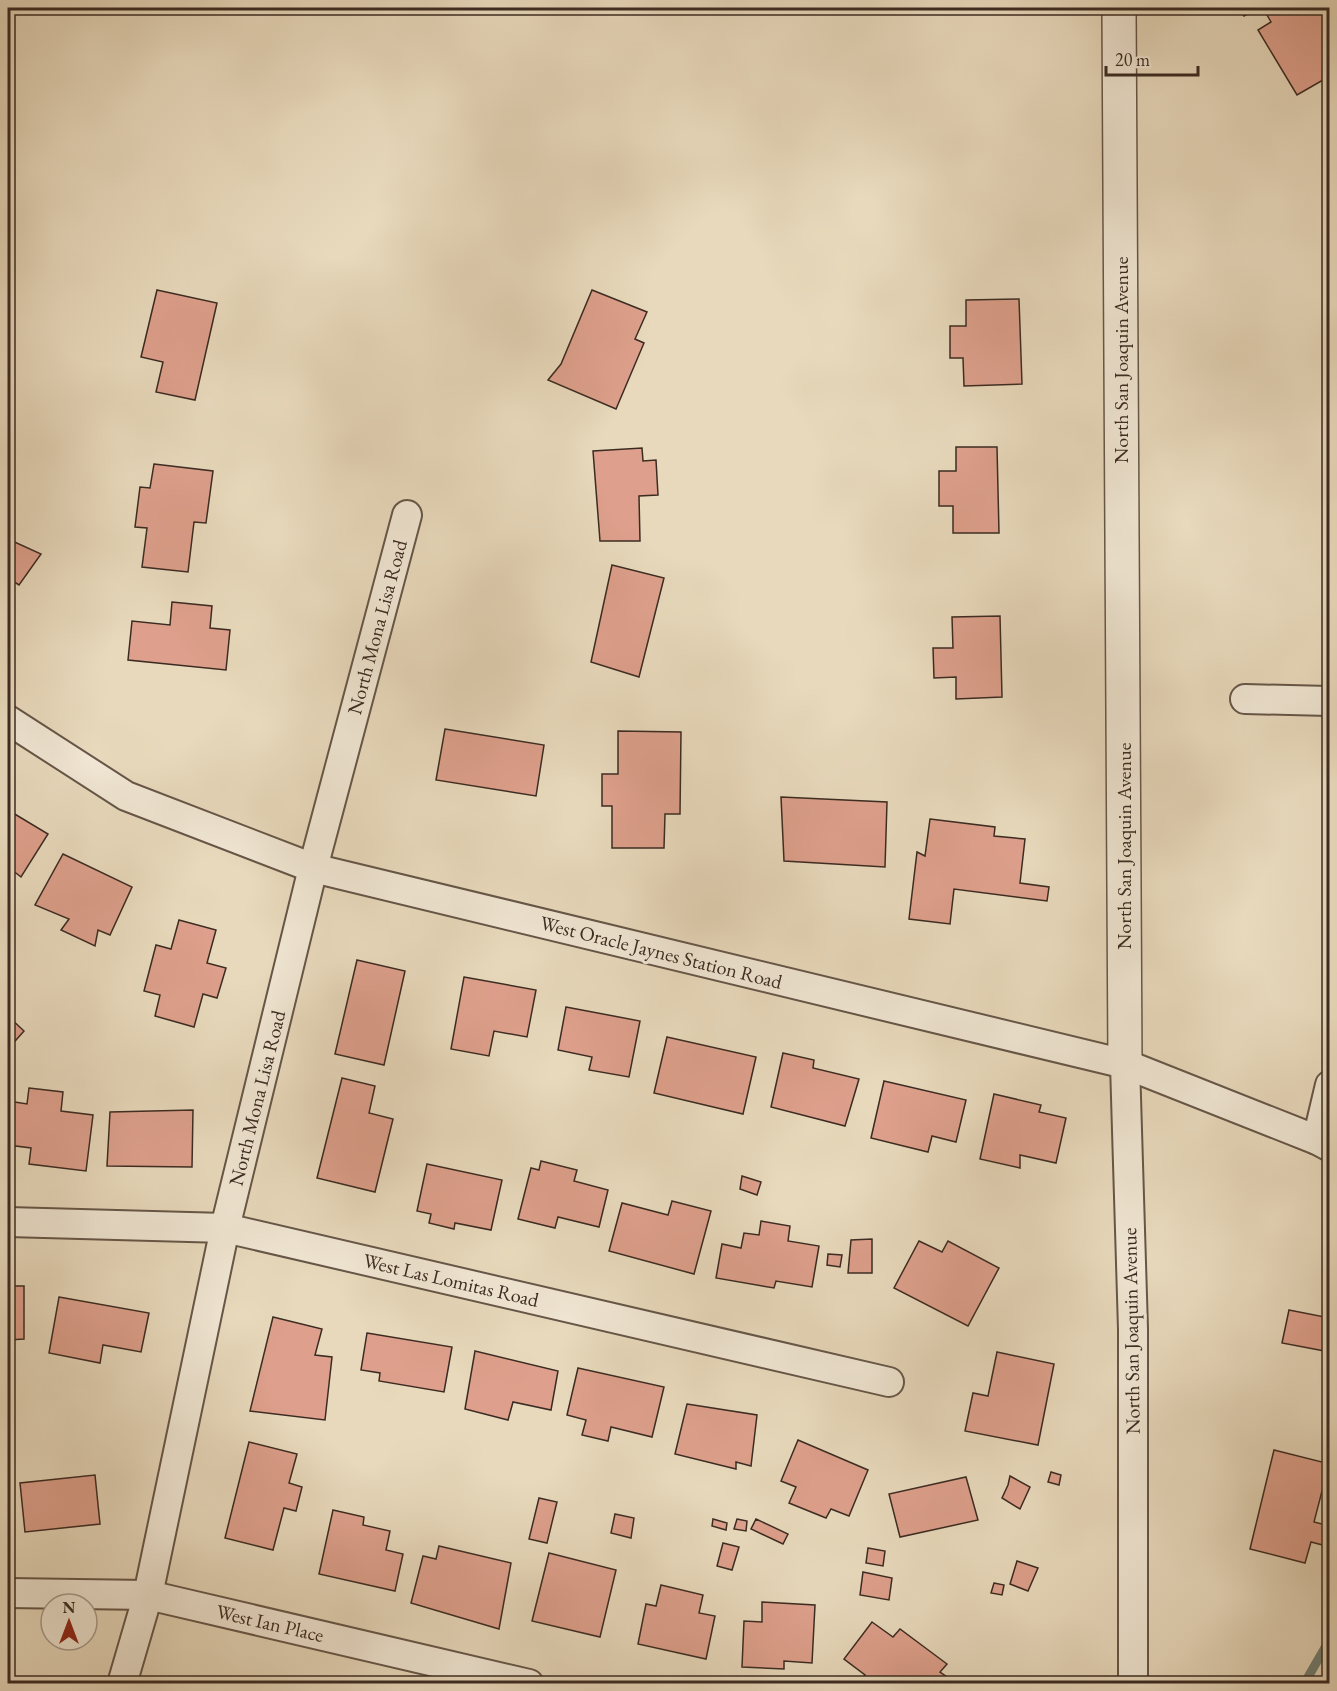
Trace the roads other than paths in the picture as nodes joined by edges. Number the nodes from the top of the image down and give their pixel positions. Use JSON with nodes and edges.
{"nodes":[{"id":1,"x":1119,"y":8,"type":"edge"},
{"id":2,"x":407,"y":516,"type":"dead end"},
{"id":3,"x":1245,"y":699,"type":"dead end"},
{"id":4,"x":1329,"y":704,"type":"edge"},
{"id":5,"x":8,"y":720,"type":"edge"},
{"id":6,"x":314,"y":868,"type":"junction"},
{"id":7,"x":1125,"y":1064,"type":"junction"},
{"id":8,"x":1329,"y":1085,"type":"edge"},
{"id":9,"x":1323,"y":1144,"type":"edge"},
{"id":10,"x":8,"y":1222,"type":"edge"},
{"id":11,"x":225,"y":1228,"type":"junction"},
{"id":12,"x":889,"y":1382,"type":"dead end"},
{"id":13,"x":8,"y":1593,"type":"edge"},
{"id":14,"x":148,"y":1595,"type":"junction"},
{"id":15,"x":122,"y":1683,"type":"edge"},
{"id":16,"x":530,"y":1683,"type":"edge"},
{"id":17,"x":1133,"y":1683,"type":"edge"}],
"edges":[{"from":1,"to":7,"type":"street","name":"North San Joaquin Avenue"},
{"from":2,"to":6,"type":"street","name":"North Mona Lisa Road"},
{"from":3,"to":4,"type":"street"},
{"from":5,"to":6,"type":"street","name":"West Oracle Jaynes Station Road"},
{"from":6,"to":7,"type":"street","name":"West Oracle Jaynes Station Road"},
{"from":6,"to":11,"type":"street","name":"North Mona Lisa Road"},
{"from":7,"to":9,"type":"street","name":"West Oracle Jaynes Station Road"},
{"from":7,"to":17,"type":"street","name":"North San Joaquin Avenue"},
{"from":8,"to":9,"type":"street"},
{"from":10,"to":11,"type":"street","name":"West Las Lomitas Road"},
{"from":11,"to":12,"type":"street","name":"West Las Lomitas Road"},
{"from":11,"to":14,"type":"street","name":"North Mona Lisa Road"},
{"from":13,"to":14,"type":"street","name":"West Ian Place"},
{"from":14,"to":15,"type":"street","name":"North Mona Lisa Road"},
{"from":14,"to":16,"type":"street","name":"West Ian Place"}]}
